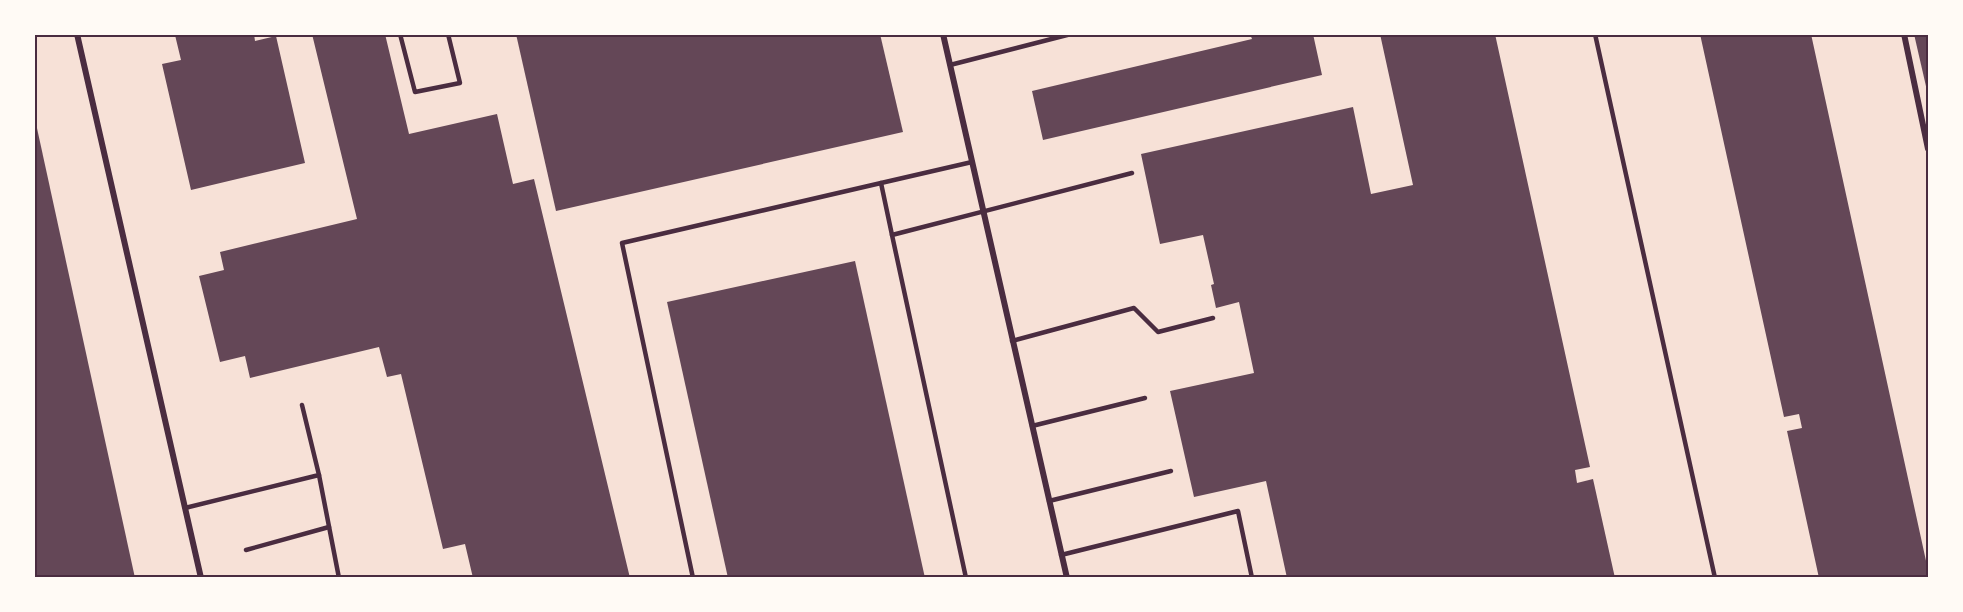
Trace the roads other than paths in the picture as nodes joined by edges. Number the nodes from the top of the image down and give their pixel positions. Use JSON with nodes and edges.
{"nodes":[{"id":1,"x":77,"y":34,"type":"edge"},
{"id":2,"x":400,"y":34,"type":"edge"},
{"id":3,"x":448,"y":34,"type":"edge"},
{"id":4,"x":943,"y":34,"type":"edge"},
{"id":5,"x":1071,"y":34,"type":"edge"},
{"id":6,"x":1595,"y":34,"type":"edge"},
{"id":7,"x":1904,"y":34,"type":"edge"},
{"id":8,"x":950,"y":65,"type":"junction"},
{"id":9,"x":1929,"y":149,"type":"edge"},
{"id":10,"x":972,"y":162,"type":"junction"},
{"id":11,"x":1132,"y":174,"type":"dead end"},
{"id":12,"x":881,"y":183,"type":"junction"},
{"id":13,"x":983,"y":212,"type":"junction"},
{"id":14,"x":892,"y":235,"type":"junction"},
{"id":15,"x":1212,"y":318,"type":"dead end"},
{"id":16,"x":1012,"y":340,"type":"junction"},
{"id":17,"x":1145,"y":398,"type":"dead end"},
{"id":18,"x":302,"y":405,"type":"dead end"},
{"id":19,"x":1032,"y":426,"type":"junction"},
{"id":20,"x":1171,"y":471,"type":"dead end"},
{"id":21,"x":319,"y":475,"type":"junction"},
{"id":22,"x":1049,"y":501,"type":"junction"},
{"id":23,"x":185,"y":508,"type":"junction"},
{"id":24,"x":329,"y":527,"type":"junction"},
{"id":25,"x":246,"y":550,"type":"dead end"},
{"id":26,"x":1061,"y":555,"type":"junction"},
{"id":27,"x":201,"y":578,"type":"edge"},
{"id":28,"x":339,"y":578,"type":"edge"},
{"id":29,"x":693,"y":578,"type":"edge"},
{"id":30,"x":966,"y":578,"type":"edge"},
{"id":31,"x":1066,"y":578,"type":"edge"},
{"id":32,"x":1252,"y":578,"type":"edge"},
{"id":33,"x":1715,"y":578,"type":"edge"}],
"edges":[{"from":1,"to":23,"type":"street"},
{"from":2,"to":3,"type":"lane"},
{"from":4,"to":8,"type":"street"},
{"from":5,"to":8,"type":"lane"},
{"from":6,"to":33,"type":"lane"},
{"from":7,"to":9,"type":"street"},
{"from":8,"to":10,"type":"street"},
{"from":10,"to":12,"type":"lane"},
{"from":10,"to":13,"type":"street"},
{"from":11,"to":13,"type":"lane"},
{"from":12,"to":14,"type":"lane"},
{"from":12,"to":29,"type":"lane"},
{"from":13,"to":14,"type":"lane"},
{"from":13,"to":16,"type":"street"},
{"from":14,"to":30,"type":"lane"},
{"from":15,"to":16,"type":"lane"},
{"from":16,"to":19,"type":"street"},
{"from":17,"to":19,"type":"lane"},
{"from":18,"to":21,"type":"lane"},
{"from":19,"to":22,"type":"street"},
{"from":20,"to":22,"type":"lane"},
{"from":21,"to":23,"type":"lane"},
{"from":21,"to":24,"type":"lane"},
{"from":22,"to":26,"type":"street"},
{"from":23,"to":27,"type":"street"},
{"from":24,"to":25,"type":"lane"},
{"from":24,"to":28,"type":"lane"},
{"from":26,"to":31,"type":"street"},
{"from":26,"to":32,"type":"lane"}]}
